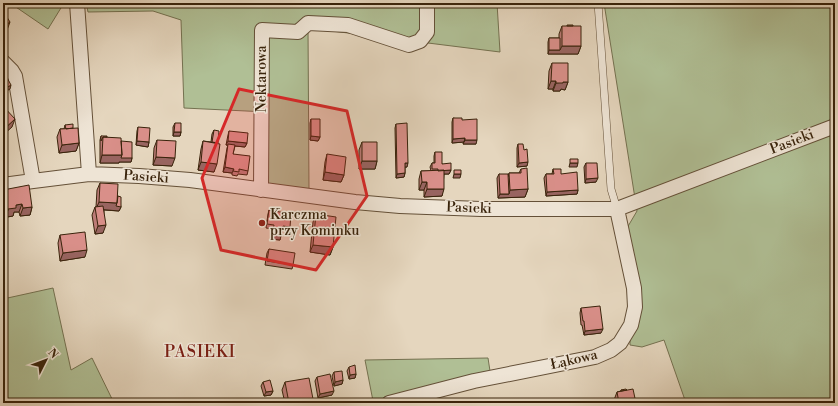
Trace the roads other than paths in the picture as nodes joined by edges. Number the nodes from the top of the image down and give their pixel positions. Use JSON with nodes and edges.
{"nodes":[{"id":1,"x":77,"y":3,"type":"edge"},
{"id":2,"x":427,"y":3,"type":"edge"},
{"id":3,"x":598,"y":3,"type":"edge"},
{"id":4,"x":3,"y":62,"type":"edge"},
{"id":5,"x":835,"y":126,"type":"edge"},
{"id":6,"x":89,"y":174,"type":"junction"},
{"id":7,"x":33,"y":181,"type":"junction"},
{"id":8,"x":3,"y":186,"type":"edge"},
{"id":9,"x":261,"y":190,"type":"junction"},
{"id":10,"x":617,"y":208,"type":"junction"},
{"id":11,"x":389,"y":403,"type":"edge"}],
"edges":[{"from":1,"to":6,"type":"street"},
{"from":2,"to":9,"type":"street","name":"Nektarowa"},
{"from":3,"to":10,"type":"lane"},
{"from":4,"to":7,"type":"street"},
{"from":5,"to":10,"type":"street","name":"Pasieki"},
{"from":6,"to":7,"type":"street","name":"Pasieki"},
{"from":6,"to":9,"type":"street","name":"Pasieki"},
{"from":7,"to":8,"type":"street","name":"Pasieki"},
{"from":9,"to":10,"type":"street","name":"Pasieki"},
{"from":10,"to":11,"type":"street","name":"Łąkowa"}]}
